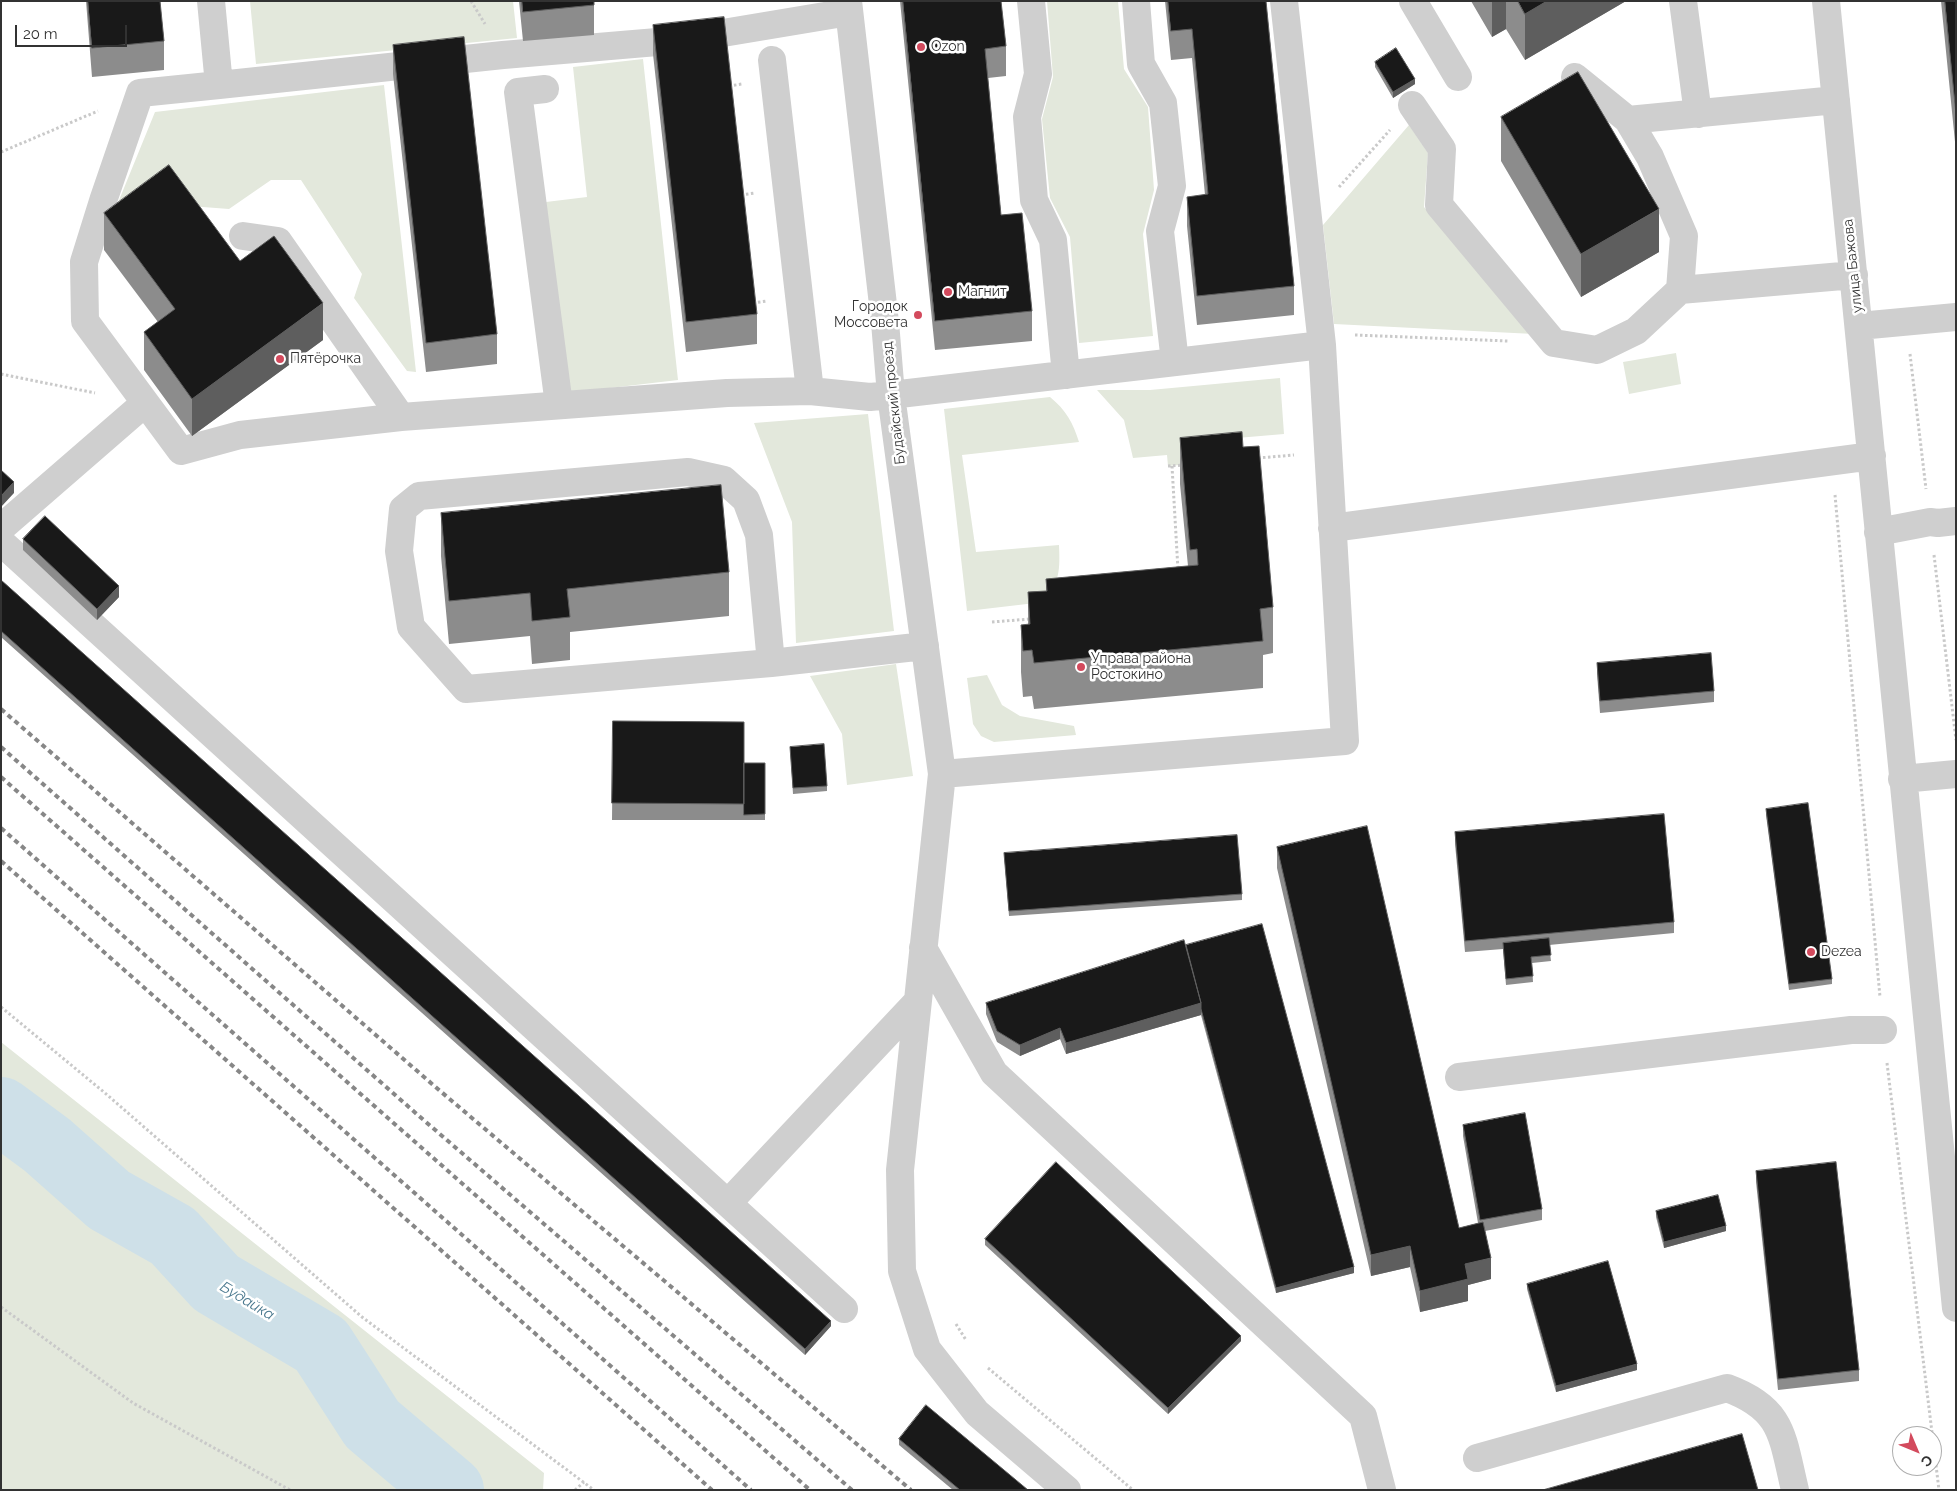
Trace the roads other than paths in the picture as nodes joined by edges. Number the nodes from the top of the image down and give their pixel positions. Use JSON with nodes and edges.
{"nodes":[{"id":1,"x":211,"y":1,"type":"edge"},
{"id":2,"x":1030,"y":1,"type":"edge"},
{"id":3,"x":1136,"y":1,"type":"edge"},
{"id":4,"x":1284,"y":1,"type":"edge"},
{"id":5,"x":1413,"y":1,"type":"edge"},
{"id":6,"x":1683,"y":1,"type":"edge"},
{"id":7,"x":1826,"y":1,"type":"edge"},
{"id":8,"x":848,"y":6,"type":"edge"},
{"id":9,"x":772,"y":60,"type":"dead end"},
{"id":10,"x":1458,"y":77,"type":"dead end"},
{"id":11,"x":1576,"y":77,"type":"edge"},
{"id":12,"x":219,"y":85,"type":"junction"},
{"id":13,"x":545,"y":89,"type":"dead end"},
{"id":14,"x":1836,"y":100,"type":"junction"},
{"id":15,"x":1412,"y":105,"type":"road end"},
{"id":16,"x":1698,"y":114,"type":"junction"},
{"id":17,"x":1628,"y":120,"type":"junction"},
{"id":18,"x":243,"y":236,"type":"dead end"},
{"id":19,"x":1854,"y":275,"type":"junction"},
{"id":20,"x":1680,"y":290,"type":"junction"},
{"id":21,"x":1956,"y":317,"type":"edge"},
{"id":22,"x":1859,"y":326,"type":"junction"},
{"id":23,"x":1321,"y":339,"type":"junction"},
{"id":24,"x":1175,"y":362,"type":"junction"},
{"id":25,"x":1066,"y":375,"type":"junction"},
{"id":26,"x":810,"y":391,"type":"junction"},
{"id":27,"x":891,"y":395,"type":"junction"},
{"id":28,"x":145,"y":403,"type":"junction"},
{"id":29,"x":559,"y":405,"type":"junction"},
{"id":30,"x":401,"y":418,"type":"junction"},
{"id":31,"x":1872,"y":456,"type":"junction"},
{"id":32,"x":1956,"y":521,"type":"edge"},
{"id":33,"x":1,"y":528,"type":"edge"},
{"id":34,"x":1332,"y":528,"type":"junction"},
{"id":35,"x":1878,"y":532,"type":"junction"},
{"id":36,"x":1,"y":542,"type":"edge"},
{"id":37,"x":925,"y":646,"type":"junction"},
{"id":38,"x":771,"y":663,"type":"junction"},
{"id":39,"x":942,"y":774,"type":"junction"},
{"id":40,"x":1956,"y":774,"type":"edge"},
{"id":41,"x":1902,"y":779,"type":"junction"},
{"id":42,"x":923,"y":948,"type":"junction"},
{"id":43,"x":917,"y":1002,"type":"junction"},
{"id":44,"x":1883,"y":1030,"type":"road end"},
{"id":45,"x":1459,"y":1077,"type":"dead end"},
{"id":46,"x":728,"y":1203,"type":"junction"},
{"id":47,"x":844,"y":1308,"type":"dead end"},
{"id":48,"x":1956,"y":1308,"type":"edge"},
{"id":49,"x":1477,"y":1458,"type":"dead end"},
{"id":50,"x":1067,"y":1490,"type":"edge"},
{"id":51,"x":1382,"y":1490,"type":"edge"},
{"id":52,"x":1795,"y":1490,"type":"edge"}],
"edges":[{"from":1,"to":12,"type":"street"},
{"from":2,"to":25,"type":"street"},
{"from":3,"to":24,"type":"street"},
{"from":4,"to":23,"type":"street"},
{"from":5,"to":10,"type":"street"},
{"from":6,"to":16,"type":"street"},
{"from":7,"to":14,"type":"street","name":"улица Бажова"},
{"from":8,"to":12,"type":"street"},
{"from":8,"to":27,"type":"street","name":"Будайский проезд"},
{"from":9,"to":26,"type":"street"},
{"from":11,"to":17,"type":"street"},
{"from":12,"to":28,"type":"street"},
{"from":13,"to":29,"type":"street"},
{"from":14,"to":16,"type":"street"},
{"from":14,"to":19,"type":"street","name":"улица Бажова"},
{"from":15,"to":20,"type":"street"},
{"from":16,"to":17,"type":"street"},
{"from":17,"to":20,"type":"street"},
{"from":18,"to":30,"type":"street"},
{"from":19,"to":20,"type":"street"},
{"from":19,"to":22,"type":"street","name":"улица Бажова"},
{"from":21,"to":22,"type":"street"},
{"from":22,"to":31,"type":"street","name":"улица Бажова"},
{"from":23,"to":24,"type":"street"},
{"from":23,"to":34,"type":"street"},
{"from":24,"to":25,"type":"street"},
{"from":25,"to":27,"type":"street"},
{"from":26,"to":27,"type":"street"},
{"from":26,"to":29,"type":"street"},
{"from":27,"to":37,"type":"street","name":"Будайский проезд"},
{"from":28,"to":30,"type":"street"},
{"from":28,"to":33,"type":"street"},
{"from":29,"to":30,"type":"street"},
{"from":31,"to":34,"type":"street"},
{"from":31,"to":35,"type":"street","name":"улица Бажова"},
{"from":32,"to":35,"type":"street"},
{"from":34,"to":39,"type":"street"},
{"from":35,"to":41,"type":"street","name":"улица Бажова"},
{"from":36,"to":46,"type":"street"},
{"from":37,"to":38,"type":"street"},
{"from":37,"to":39,"type":"street","name":"Будайский проезд"},
{"from":38,"to":38,"type":"street"},
{"from":39,"to":42,"type":"street","name":"Будайский проезд"},
{"from":40,"to":41,"type":"street"},
{"from":41,"to":48,"type":"street","name":"улица Бажова"},
{"from":42,"to":43,"type":"street","name":"Будайский проезд"},
{"from":42,"to":51,"type":"street"},
{"from":43,"to":46,"type":"street"},
{"from":43,"to":50,"type":"street","name":"Будайский проезд"},
{"from":44,"to":45,"type":"street"},
{"from":46,"to":47,"type":"street"},
{"from":49,"to":52,"type":"street"}]}
